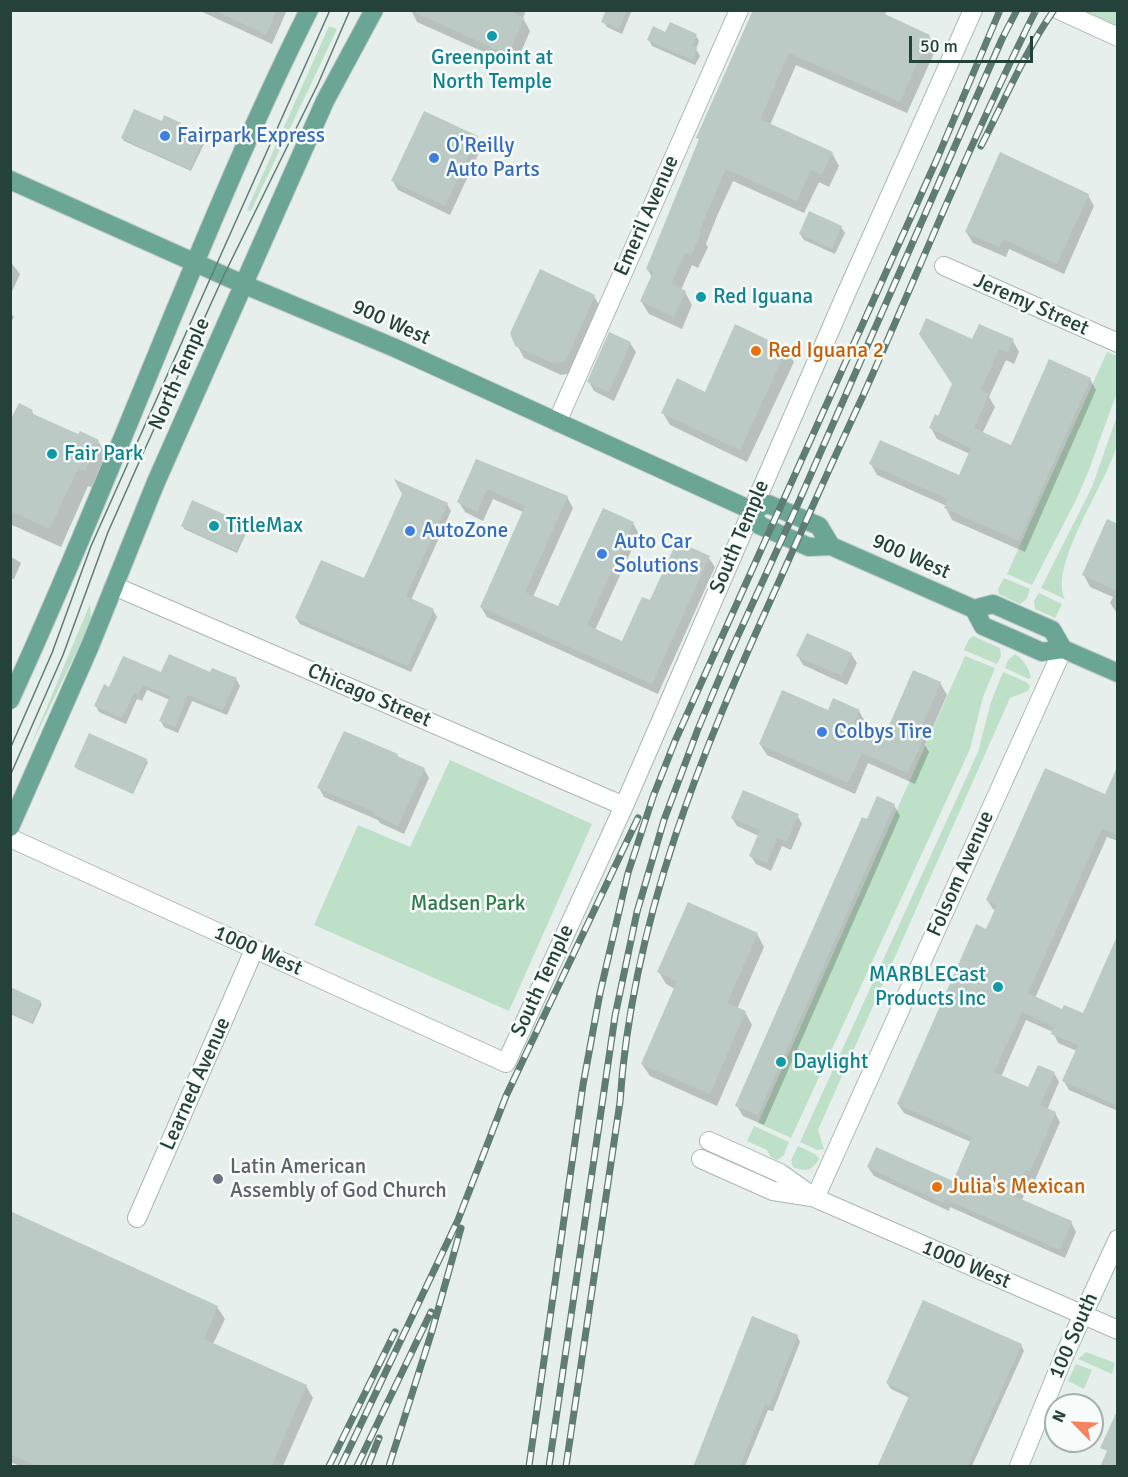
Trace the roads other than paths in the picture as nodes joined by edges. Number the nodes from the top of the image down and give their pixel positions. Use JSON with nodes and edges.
{"nodes":[{"id":1,"x":309,"y":10,"type":"edge"},
{"id":2,"x":374,"y":10,"type":"edge"},
{"id":3,"x":739,"y":10,"type":"edge"},
{"id":4,"x":973,"y":10,"type":"edge"},
{"id":5,"x":1059,"y":10,"type":"edge"},
{"id":6,"x":1118,"y":37,"type":"edge"},
{"id":7,"x":10,"y":180,"type":"edge"},
{"id":8,"x":195,"y":262,"type":"junction"},
{"id":9,"x":944,"y":266,"type":"dead end"},
{"id":10,"x":245,"y":285,"type":"junction"},
{"id":11,"x":1118,"y":343,"type":"edge"},
{"id":12,"x":557,"y":422,"type":"junction"},
{"id":13,"x":751,"y":510,"type":"junction"},
{"id":14,"x":114,"y":586,"type":"junction"},
{"id":15,"x":1063,"y":649,"type":"junction"},
{"id":16,"x":1118,"y":674,"type":"edge"},
{"id":17,"x":10,"y":700,"type":"edge"},
{"id":18,"x":624,"y":806,"type":"junction"},
{"id":19,"x":10,"y":827,"type":"edge"},
{"id":20,"x":10,"y":838,"type":"edge"},
{"id":21,"x":254,"y":950,"type":"junction"},
{"id":22,"x":506,"y":1063,"type":"joint"},
{"id":23,"x":709,"y":1141,"type":"dead end"},
{"id":24,"x":700,"y":1160,"type":"dead end"},
{"id":25,"x":815,"y":1198,"type":"junction"},
{"id":26,"x":137,"y":1218,"type":"dead end"},
{"id":27,"x":1118,"y":1239,"type":"edge"},
{"id":28,"x":1084,"y":1315,"type":"junction"},
{"id":29,"x":1118,"y":1330,"type":"edge"},
{"id":30,"x":1019,"y":1467,"type":"edge"}],
"edges":[{"from":1,"to":8,"type":"main road","name":"North Temple"},
{"from":2,"to":10,"type":"main road","name":"North Temple"},
{"from":3,"to":12,"type":"street","name":"Emeril Avenue"},
{"from":4,"to":13,"type":"street","name":"South Temple"},
{"from":5,"to":6,"type":"street"},
{"from":7,"to":8,"type":"main road","name":"900 West"},
{"from":8,"to":10,"type":"main road","name":"900 West"},
{"from":8,"to":17,"type":"main road","name":"North Temple"},
{"from":9,"to":11,"type":"street","name":"Jeremy Street"},
{"from":10,"to":12,"type":"main road","name":"900 West"},
{"from":10,"to":14,"type":"main road","name":"North Temple"},
{"from":12,"to":13,"type":"main road","name":"900 West"},
{"from":13,"to":15,"type":"main road","name":"900 West"},
{"from":13,"to":18,"type":"street","name":"South Temple"},
{"from":14,"to":18,"type":"street","name":"Chicago Street"},
{"from":14,"to":19,"type":"main road","name":"North Temple"},
{"from":15,"to":16,"type":"main road","name":"900 West"},
{"from":15,"to":25,"type":"street","name":"Folsom Avenue"},
{"from":18,"to":22,"type":"street","name":"South Temple"},
{"from":20,"to":21,"type":"street","name":"1000 West"},
{"from":21,"to":22,"type":"street","name":"1000 West"},
{"from":21,"to":26,"type":"street","name":"Learned Avenue"},
{"from":23,"to":25,"type":"street","name":"1000 West"},
{"from":24,"to":25,"type":"street","name":"1000 West"},
{"from":25,"to":28,"type":"street","name":"1000 West"},
{"from":27,"to":28,"type":"street","name":"100 South"},
{"from":28,"to":29,"type":"street","name":"1000 West"},
{"from":28,"to":30,"type":"street","name":"100 South"}]}
